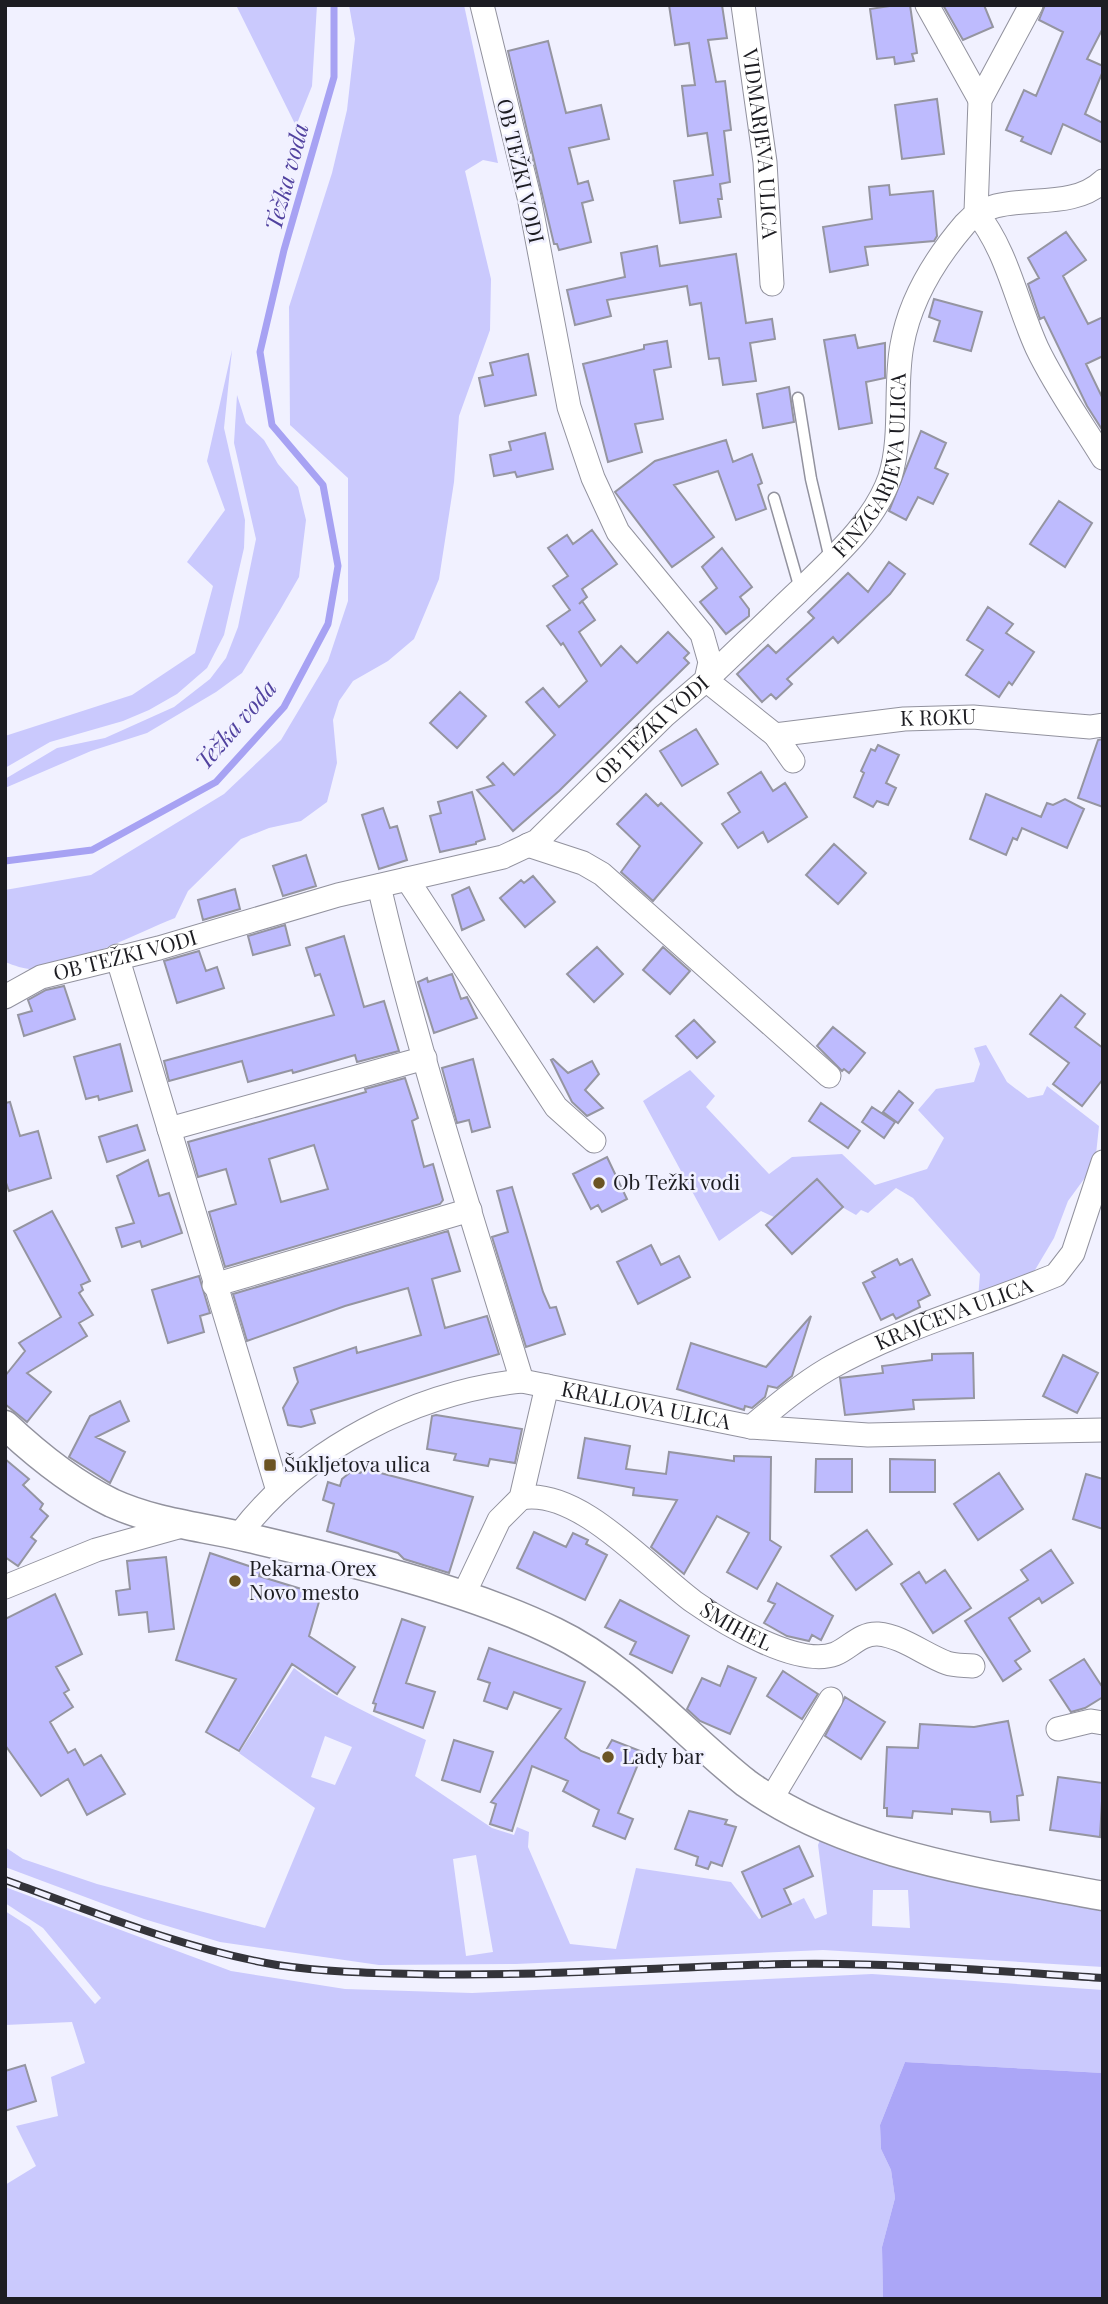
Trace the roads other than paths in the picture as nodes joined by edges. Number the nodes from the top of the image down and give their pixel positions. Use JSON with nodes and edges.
{"nodes":[{"id":1,"x":482,"y":5,"type":"edge"},
{"id":2,"x":743,"y":5,"type":"edge"},
{"id":3,"x":927,"y":5,"type":"edge"},
{"id":4,"x":1031,"y":5,"type":"edge"},
{"id":5,"x":980,"y":100,"type":"junction"},
{"id":6,"x":1103,"y":181,"type":"edge"},
{"id":7,"x":976,"y":212,"type":"junction"},
{"id":8,"x":772,"y":284,"type":"dead end"},
{"id":9,"x":798,"y":398,"type":"dead end"},
{"id":10,"x":1103,"y":458,"type":"edge"},
{"id":11,"x":774,"y":498,"type":"dead end"},
{"id":12,"x":830,"y":562,"type":"junction"},
{"id":13,"x":800,"y":589,"type":"junction"},
{"id":14,"x":706,"y":680,"type":"junction"},
{"id":15,"x":1103,"y":725,"type":"edge"},
{"id":16,"x":775,"y":735,"type":"junction"},
{"id":17,"x":793,"y":761,"type":"dead end"},
{"id":18,"x":528,"y":845,"type":"junction"},
{"id":19,"x":407,"y":879,"type":"junction"},
{"id":20,"x":379,"y":886,"type":"junction"},
{"id":21,"x":117,"y":956,"type":"junction"},
{"id":22,"x":5,"y":997,"type":"edge"},
{"id":23,"x":425,"y":1058,"type":"junction"},
{"id":24,"x":829,"y":1076,"type":"dead end"},
{"id":25,"x":169,"y":1129,"type":"junction"},
{"id":26,"x":594,"y":1141,"type":"dead end"},
{"id":27,"x":1103,"y":1162,"type":"edge"},
{"id":28,"x":470,"y":1210,"type":"junction"},
{"id":29,"x":214,"y":1285,"type":"junction"},
{"id":30,"x":522,"y":1381,"type":"junction"},
{"id":31,"x":547,"y":1387,"type":"junction"},
{"id":32,"x":5,"y":1425,"type":"edge"},
{"id":33,"x":751,"y":1427,"type":"junction"},
{"id":34,"x":1103,"y":1430,"type":"edge"},
{"id":35,"x":278,"y":1491,"type":"junction"},
{"id":36,"x":521,"y":1498,"type":"junction"},
{"id":37,"x":182,"y":1526,"type":"junction"},
{"id":38,"x":239,"y":1535,"type":"junction"},
{"id":39,"x":5,"y":1587,"type":"edge"},
{"id":40,"x":463,"y":1596,"type":"junction"},
{"id":41,"x":973,"y":1666,"type":"dead end"},
{"id":42,"x":831,"y":1699,"type":"dead end"},
{"id":43,"x":1103,"y":1723,"type":"edge"},
{"id":44,"x":1058,"y":1729,"type":"dead end"},
{"id":45,"x":770,"y":1801,"type":"junction"},
{"id":46,"x":1103,"y":1896,"type":"edge"}],
"edges":[{"from":1,"to":14,"type":"street","name":"OB TEŽKI VODI"},
{"from":2,"to":8,"type":"street","name":"VIDMARJEVA ULICA"},
{"from":3,"to":5,"type":"street"},
{"from":4,"to":5,"type":"street"},
{"from":5,"to":7,"type":"street"},
{"from":6,"to":7,"type":"street"},
{"from":7,"to":10,"type":"street"},
{"from":7,"to":12,"type":"street","name":"FINŽGARJEVA ULICA"},
{"from":9,"to":12,"type":"lane"},
{"from":11,"to":13,"type":"lane"},
{"from":12,"to":13,"type":"street","name":"FINŽGARJEVA ULICA"},
{"from":13,"to":14,"type":"street","name":"FINŽGARJEVA ULICA"},
{"from":14,"to":16,"type":"street"},
{"from":14,"to":18,"type":"street","name":"OB TEŽKI VODI"},
{"from":15,"to":16,"type":"street","name":"K ROKU"},
{"from":16,"to":17,"type":"street"},
{"from":18,"to":19,"type":"street","name":"OB TEŽKI VODI"},
{"from":18,"to":24,"type":"street"},
{"from":19,"to":20,"type":"street","name":"OB TEŽKI VODI"},
{"from":19,"to":26,"type":"street"},
{"from":20,"to":21,"type":"street","name":"OB TEŽKI VODI"},
{"from":20,"to":23,"type":"street"},
{"from":21,"to":22,"type":"street","name":"OB TEŽKI VODI"},
{"from":21,"to":25,"type":"street"},
{"from":23,"to":25,"type":"street"},
{"from":23,"to":28,"type":"street"},
{"from":25,"to":29,"type":"street"},
{"from":27,"to":33,"type":"street","name":"KRAJČEVA ULICA"},
{"from":28,"to":29,"type":"street"},
{"from":28,"to":30,"type":"street"},
{"from":29,"to":35,"type":"street"},
{"from":30,"to":31,"type":"street","name":"KRALLOVA ULICA"},
{"from":30,"to":35,"type":"street","name":"KRALLOVA ULICA"},
{"from":31,"to":33,"type":"street","name":"KRALLOVA ULICA"},
{"from":31,"to":36,"type":"street"},
{"from":32,"to":37,"type":"street"},
{"from":33,"to":34,"type":"street","name":"KRALLOVA ULICA"},
{"from":35,"to":38,"type":"street","name":"KRALLOVA ULICA"},
{"from":36,"to":40,"type":"street"},
{"from":36,"to":41,"type":"street","name":"ŠMIHEL"},
{"from":37,"to":38,"type":"street"},
{"from":37,"to":39,"type":"street"},
{"from":38,"to":40,"type":"street"},
{"from":40,"to":45,"type":"street"},
{"from":42,"to":45,"type":"street"},
{"from":43,"to":44,"type":"street"},
{"from":45,"to":46,"type":"street"}]}
